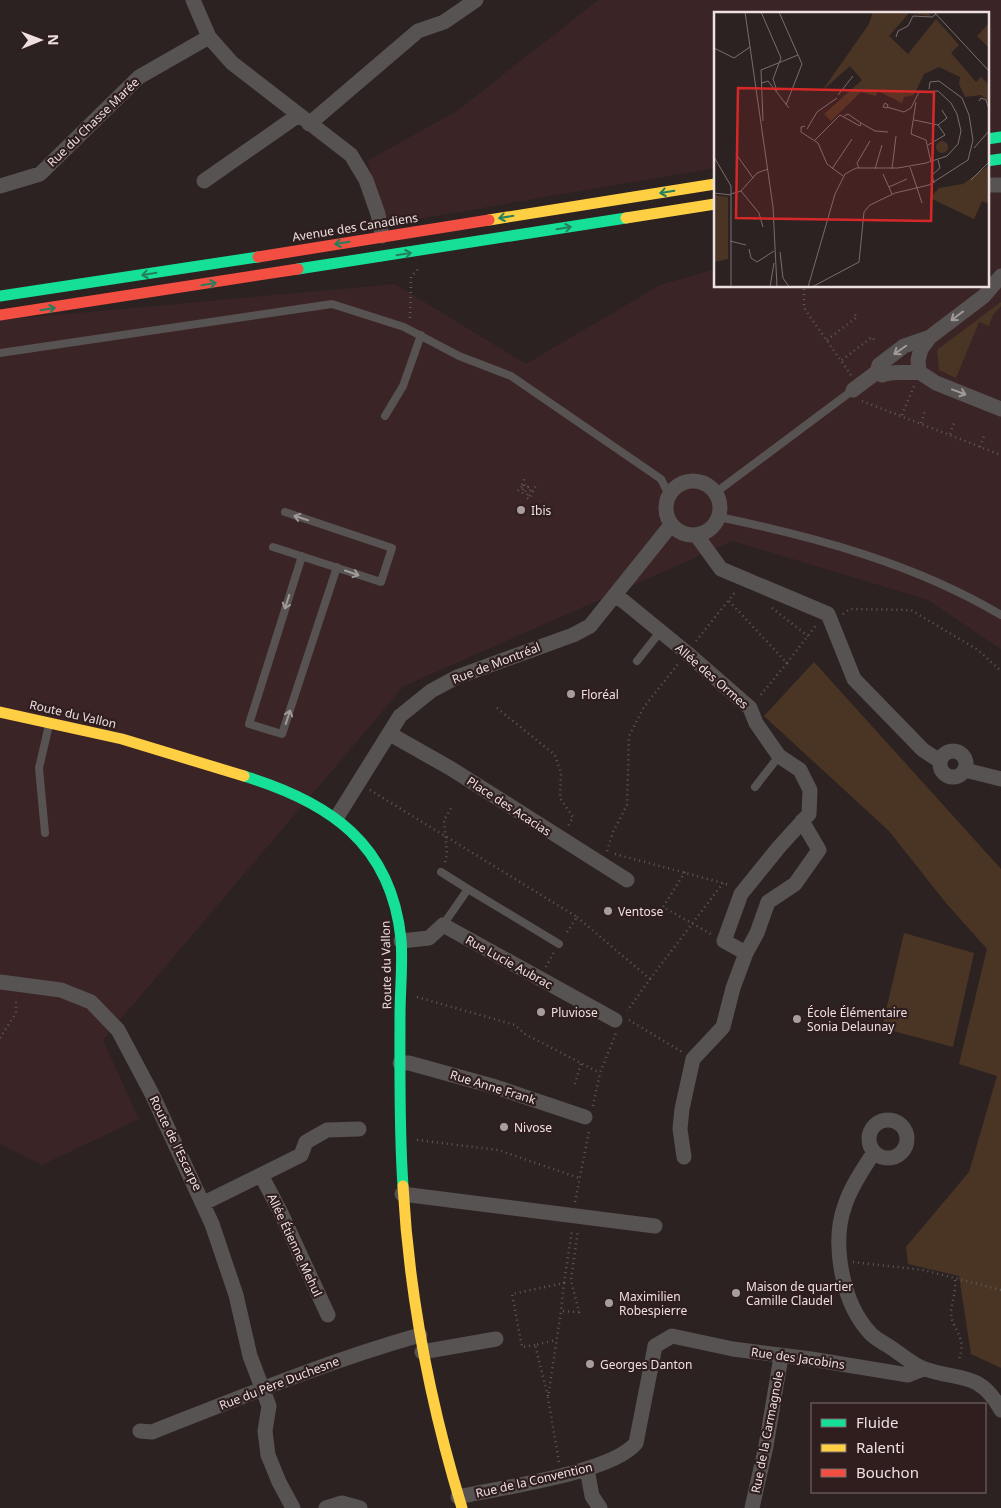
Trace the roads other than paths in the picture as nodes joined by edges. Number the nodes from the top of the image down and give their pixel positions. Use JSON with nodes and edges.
{"nodes":[{"id":1,"x":193,"y":0,"type":"edge"},
{"id":2,"x":476,"y":0,"type":"edge"},
{"id":3,"x":209,"y":37,"type":"junction"},
{"id":4,"x":303,"y":120,"type":"junction"},
{"id":5,"x":1001,"y":137,"type":"edge"},
{"id":6,"x":988,"y":139,"type":"edge"},
{"id":7,"x":1001,"y":159,"type":"edge"},
{"id":8,"x":988,"y":161,"type":"edge"},
{"id":9,"x":204,"y":181,"type":"dead end"},
{"id":10,"x":714,"y":184,"type":"edge"},
{"id":11,"x":1001,"y":185,"type":"edge"},
{"id":12,"x":0,"y":186,"type":"edge"},
{"id":13,"x":988,"y":186,"type":"edge"},
{"id":14,"x":714,"y":204,"type":"edge"},
{"id":15,"x":382,"y":236,"type":"junction"},
{"id":16,"x":1001,"y":276,"type":"edge"},
{"id":17,"x":1001,"y":288,"type":"edge"},
{"id":18,"x":0,"y":296,"type":"edge"},
{"id":19,"x":984,"y":296,"type":"junction"},
{"id":20,"x":0,"y":315,"type":"edge"},
{"id":21,"x":421,"y":335,"type":"junction"},
{"id":22,"x":930,"y":337,"type":"junction"},
{"id":23,"x":0,"y":353,"type":"edge"},
{"id":24,"x":878,"y":372,"type":"junction"},
{"id":25,"x":918,"y":376,"type":"junction"},
{"id":26,"x":852,"y":389,"type":"joint"},
{"id":27,"x":1001,"y":409,"type":"edge"},
{"id":28,"x":384,"y":416,"type":"dead end"},
{"id":29,"x":715,"y":493,"type":"junction"},
{"id":30,"x":669,"y":495,"type":"junction"},
{"id":31,"x":284,"y":512,"type":"dead end"},
{"id":32,"x":719,"y":517,"type":"junction"},
{"id":33,"x":671,"y":525,"type":"junction"},
{"id":34,"x":697,"y":536,"type":"junction"},
{"id":35,"x":273,"y":547,"type":"dead end"},
{"id":36,"x":302,"y":556,"type":"junction"},
{"id":37,"x":337,"y":567,"type":"junction"},
{"id":38,"x":616,"y":595,"type":"junction"},
{"id":39,"x":1001,"y":614,"type":"edge"},
{"id":40,"x":660,"y":632,"type":"junction"},
{"id":41,"x":637,"y":661,"type":"dead end"},
{"id":42,"x":0,"y":712,"type":"edge"},
{"id":43,"x":50,"y":723,"type":"junction"},
{"id":44,"x":390,"y":734,"type":"junction"},
{"id":45,"x":779,"y":756,"type":"junction"},
{"id":46,"x":1001,"y":779,"type":"edge"},
{"id":47,"x":755,"y":787,"type":"dead end"},
{"id":48,"x":336,"y":817,"type":"junction"},
{"id":49,"x":802,"y":822,"type":"junction"},
{"id":50,"x":45,"y":833,"type":"dead end"},
{"id":51,"x":441,"y":872,"type":"road end"},
{"id":52,"x":627,"y":880,"type":"dead end"},
{"id":53,"x":468,"y":889,"type":"junction"},
{"id":54,"x":443,"y":925,"type":"junction"},
{"id":55,"x":402,"y":941,"type":"junction"},
{"id":56,"x":559,"y":944,"type":"dead end"},
{"id":57,"x":746,"y":953,"type":"junction"},
{"id":58,"x":0,"y":982,"type":"edge"},
{"id":59,"x":618,"y":1021,"type":"road end"},
{"id":60,"x":400,"y":1063,"type":"junction"},
{"id":61,"x":589,"y":1119,"type":"road end"},
{"id":62,"x":359,"y":1128,"type":"dead end"},
{"id":63,"x":874,"y":1152,"type":"dead end"},
{"id":64,"x":684,"y":1157,"type":"dead end"},
{"id":65,"x":261,"y":1175,"type":"junction"},
{"id":66,"x":402,"y":1194,"type":"junction"},
{"id":67,"x":204,"y":1203,"type":"junction"},
{"id":68,"x":655,"y":1226,"type":"dead end"},
{"id":69,"x":328,"y":1316,"type":"dead end"},
{"id":70,"x":420,"y":1335,"type":"junction"},
{"id":71,"x":672,"y":1336,"type":"joint"},
{"id":72,"x":496,"y":1339,"type":"dead end"},
{"id":73,"x":422,"y":1352,"type":"junction"},
{"id":74,"x":781,"y":1357,"type":"junction"},
{"id":75,"x":923,"y":1369,"type":"junction"},
{"id":76,"x":263,"y":1388,"type":"junction"},
{"id":77,"x":1001,"y":1410,"type":"edge"},
{"id":78,"x":140,"y":1431,"type":"dead end"},
{"id":79,"x":587,"y":1469,"type":"junction"},
{"id":80,"x":460,"y":1503,"type":"edge"},
{"id":81,"x":293,"y":1508,"type":"edge"},
{"id":82,"x":326,"y":1508,"type":"edge"},
{"id":83,"x":360,"y":1508,"type":"edge"},
{"id":84,"x":600,"y":1508,"type":"edge"},
{"id":85,"x":752,"y":1508,"type":"edge"}],
"edges":[{"from":1,"to":3,"type":"street"},
{"from":2,"to":4,"type":"street"},
{"from":3,"to":4,"type":"street"},
{"from":3,"to":12,"type":"street","name":"Rue du Chasse Marée"},
{"from":4,"to":9,"type":"street"},
{"from":4,"to":15,"type":"street"},
{"from":5,"to":6,"type":"main road"},
{"from":7,"to":8,"type":"main road"},
{"from":10,"to":15,"type":"main road","name":"Avenue des Canadiens","one_way":true},
{"from":11,"to":13,"type":"street"},
{"from":20,"to":14,"type":"main road","one_way":true},
{"from":15,"to":18,"type":"main road","name":"Avenue des Canadiens","one_way":true},
{"from":16,"to":19,"type":"street"},
{"from":17,"to":19,"type":"street"},
{"from":19,"to":22,"type":"street","one_way":true},
{"from":21,"to":23,"type":"lane"},
{"from":21,"to":28,"type":"lane"},
{"from":21,"to":30,"type":"lane"},
{"from":22,"to":24,"type":"street","one_way":true},
{"from":22,"to":25,"type":"street"},
{"from":24,"to":25,"type":"street"},
{"from":24,"to":26,"type":"street"},
{"from":25,"to":27,"type":"street","one_way":true},
{"from":26,"to":29,"type":"lane"},
{"from":29,"to":30,"type":"street"},
{"from":29,"to":32,"type":"street"},
{"from":30,"to":33,"type":"street"},
{"from":37,"to":31,"type":"lane","one_way":true},
{"from":32,"to":34,"type":"street"},
{"from":32,"to":39,"type":"lane"},
{"from":33,"to":34,"type":"street"},
{"from":33,"to":38,"type":"street","name":"Rue de Montréal"},
{"from":34,"to":46,"type":"street"},
{"from":35,"to":36,"type":"lane"},
{"from":36,"to":37,"type":"lane"},
{"from":36,"to":37,"type":"lane","one_way":true},
{"from":38,"to":40,"type":"street","name":"Allée des Ormes"},
{"from":38,"to":44,"type":"street","name":"Rue de Montréal"},
{"from":40,"to":41,"type":"lane"},
{"from":40,"to":45,"type":"street","name":"Allée des Ormes"},
{"from":42,"to":43,"type":"main road","name":"Route du Vallon"},
{"from":43,"to":48,"type":"main road","name":"Route du Vallon"},
{"from":43,"to":50,"type":"lane"},
{"from":44,"to":48,"type":"street","name":"Rue de Montréal"},
{"from":44,"to":52,"type":"street","name":"Place des Acacias"},
{"from":45,"to":47,"type":"lane"},
{"from":45,"to":49,"type":"street","name":"Allée des Ormes"},
{"from":48,"to":55,"type":"main road","name":"Route du Vallon"},
{"from":49,"to":57,"type":"street"},
{"from":49,"to":57,"type":"street","name":"Allée des Ormes"},
{"from":51,"to":53,"type":"lane"},
{"from":53,"to":54,"type":"lane"},
{"from":53,"to":56,"type":"lane"},
{"from":54,"to":55,"type":"street"},
{"from":54,"to":59,"type":"street","name":"Rue Lucie Aubrac"},
{"from":55,"to":60,"type":"main road","name":"Route du Vallon"},
{"from":57,"to":64,"type":"street"},
{"from":58,"to":67,"type":"street","name":"Route de l'Escarpe"},
{"from":60,"to":61,"type":"street","name":"Rue Anne Frank"},
{"from":60,"to":66,"type":"main road","name":"Route du Vallon"},
{"from":62,"to":65,"type":"street"},
{"from":63,"to":75,"type":"street"},
{"from":65,"to":67,"type":"street"},
{"from":65,"to":69,"type":"street","name":"Allée Étienne Mehul"},
{"from":66,"to":68,"type":"street"},
{"from":66,"to":70,"type":"main road","name":"Route du Vallon"},
{"from":67,"to":76,"type":"street","name":"Route de l'Escarpe"},
{"from":70,"to":73,"type":"main road","name":"Route du Vallon"},
{"from":70,"to":76,"type":"street","name":"Rue du Père Duchesne"},
{"from":71,"to":74,"type":"street","name":"Rue des Jacobins"},
{"from":71,"to":79,"type":"street","name":"Rue de la Convention"},
{"from":72,"to":73,"type":"street"},
{"from":73,"to":80,"type":"main road","name":"Route du Vallon"},
{"from":74,"to":75,"type":"street","name":"Rue des Jacobins"},
{"from":74,"to":85,"type":"street","name":"Rue de la Carmagnole"},
{"from":75,"to":77,"type":"street"},
{"from":76,"to":78,"type":"street","name":"Rue du Père Duchesne"},
{"from":76,"to":81,"type":"street","name":"Route de l'Escarpe"},
{"from":79,"to":80,"type":"street","name":"Rue de la Convention"},
{"from":79,"to":84,"type":"street"},
{"from":82,"to":83,"type":"street"}]}
